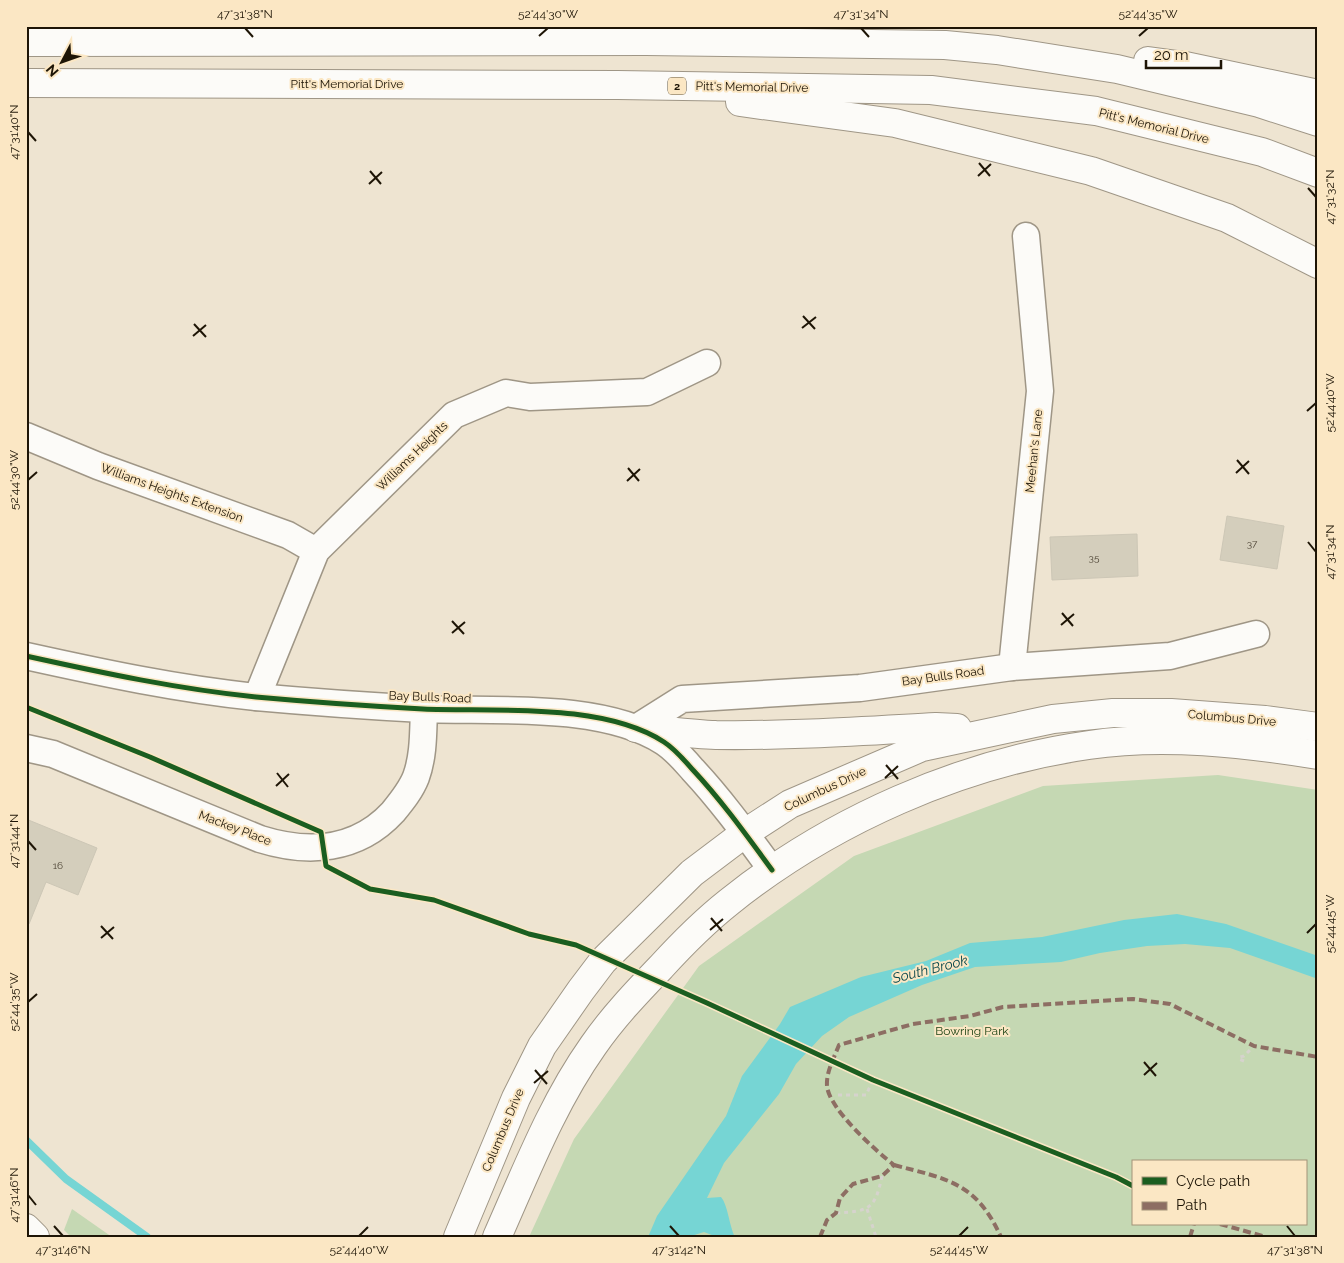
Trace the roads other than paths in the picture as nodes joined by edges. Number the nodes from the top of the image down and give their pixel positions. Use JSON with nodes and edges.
{"nodes":[{"id":1,"x":26,"y":42,"type":"edge"},
{"id":2,"x":945,"y":45,"type":"junction"},
{"id":3,"x":26,"y":83,"type":"edge"},
{"id":4,"x":618,"y":85,"type":"junction"},
{"id":5,"x":1318,"y":94,"type":"edge"},
{"id":6,"x":1318,"y":122,"type":"edge"},
{"id":7,"x":1318,"y":173,"type":"edge"},
{"id":8,"x":1026,"y":236,"type":"dead end"},
{"id":9,"x":1318,"y":264,"type":"edge"},
{"id":10,"x":707,"y":363,"type":"dead end"},
{"id":11,"x":26,"y":436,"type":"edge"},
{"id":12,"x":316,"y":551,"type":"junction"},
{"id":13,"x":1256,"y":634,"type":"dead end"},
{"id":14,"x":26,"y":656,"type":"edge"},
{"id":15,"x":1012,"y":667,"type":"junction"},
{"id":16,"x":258,"y":697,"type":"junction"},
{"id":17,"x":424,"y":708,"type":"junction"},
{"id":18,"x":1318,"y":727,"type":"edge"},
{"id":19,"x":636,"y":728,"type":"junction"},
{"id":20,"x":996,"y":730,"type":"junction"},
{"id":21,"x":26,"y":748,"type":"edge"},
{"id":22,"x":1318,"y":755,"type":"edge"},
{"id":23,"x":745,"y":833,"type":"junction"},
{"id":24,"x":772,"y":870,"type":"junction"},
{"id":25,"x":26,"y":1228,"type":"edge"},
{"id":26,"x":460,"y":1233,"type":"edge"},
{"id":27,"x":35,"y":1237,"type":"edge"},
{"id":28,"x":497,"y":1237,"type":"edge"}],
"edges":[{"from":1,"to":2,"type":"main road"},
{"from":2,"to":5,"type":"main road"},
{"from":2,"to":6,"type":"main road"},
{"from":3,"to":4,"type":"main road","name":"Pitt's Memorial Drive","number":"2"},
{"from":4,"to":7,"type":"main road","name":"Pitt's Memorial Drive","number":"2"},
{"from":4,"to":9,"type":"main road"},
{"from":8,"to":15,"type":"street","name":"Meehan's Lane"},
{"from":10,"to":12,"type":"street","name":"Williams Heights"},
{"from":11,"to":12,"type":"street","name":"Williams Heights Extension"},
{"from":12,"to":16,"type":"street","name":"Williams Heights"},
{"from":13,"to":15,"type":"street","name":"Bay Bulls Road"},
{"from":14,"to":16,"type":"street","name":"Bay Bulls Road"},
{"from":15,"to":19,"type":"street","name":"Bay Bulls Road"},
{"from":16,"to":17,"type":"street","name":"Bay Bulls Road"},
{"from":17,"to":19,"type":"street","name":"Bay Bulls Road"},
{"from":17,"to":21,"type":"street","name":"Mackey Place"},
{"from":18,"to":20,"type":"main road","name":"Columbus Drive"},
{"from":19,"to":20,"type":"main road"},
{"from":19,"to":23,"type":"street","name":"Bay Bulls Road"},
{"from":20,"to":23,"type":"main road","name":"Columbus Drive"},
{"from":22,"to":24,"type":"main road"},
{"from":23,"to":24,"type":"street","name":"Bay Bulls Road"},
{"from":23,"to":26,"type":"main road","name":"Columbus Drive"},
{"from":24,"to":28,"type":"main road"},
{"from":25,"to":27,"type":"main road"}]}
